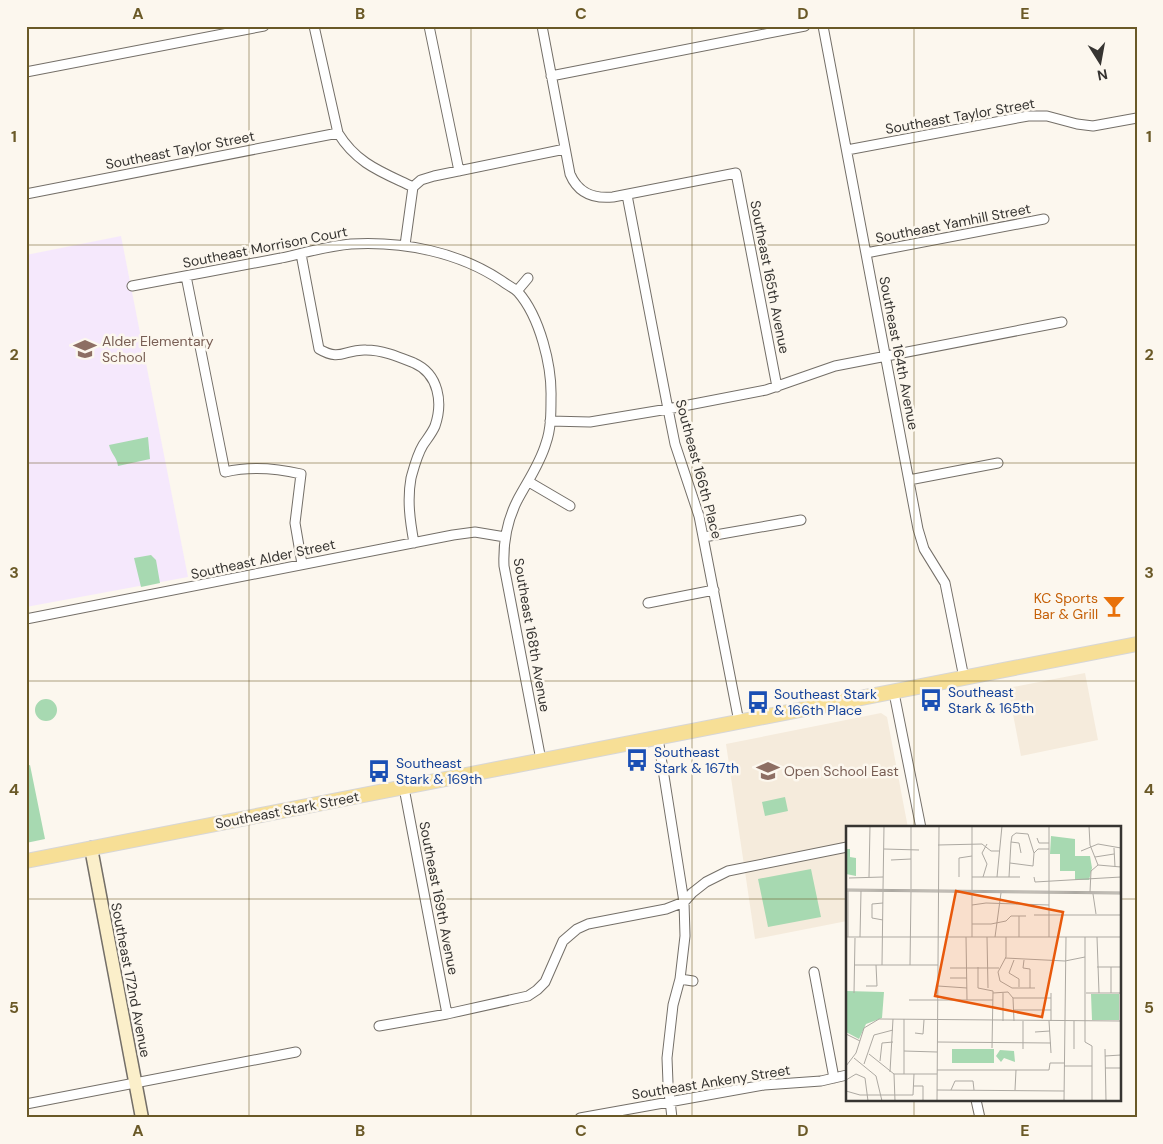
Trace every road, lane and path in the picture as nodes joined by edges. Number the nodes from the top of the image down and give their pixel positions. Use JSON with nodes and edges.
{"nodes":[{"id":1,"x":264,"y":26,"type":"edge"},
{"id":2,"x":314,"y":26,"type":"edge"},
{"id":3,"x":429,"y":26,"type":"edge"},
{"id":4,"x":542,"y":26,"type":"edge"},
{"id":5,"x":805,"y":26,"type":"edge"},
{"id":6,"x":824,"y":26,"type":"edge"},
{"id":7,"x":26,"y":72,"type":"edge"},
{"id":8,"x":551,"y":76,"type":"junction"},
{"id":9,"x":1137,"y":118,"type":"edge"},
{"id":10,"x":338,"y":134,"type":"junction"},
{"id":11,"x":565,"y":149,"type":"junction"},
{"id":12,"x":847,"y":150,"type":"junction"},
{"id":13,"x":459,"y":171,"type":"junction"},
{"id":14,"x":413,"y":187,"type":"junction"},
{"id":15,"x":26,"y":194,"type":"edge"},
{"id":16,"x":627,"y":194,"type":"junction"},
{"id":17,"x":1044,"y":220,"type":"dead end"},
{"id":18,"x":404,"y":245,"type":"junction"},
{"id":19,"x":301,"y":254,"type":"junction"},
{"id":20,"x":866,"y":254,"type":"junction"},
{"id":21,"x":186,"y":276,"type":"junction"},
{"id":22,"x":528,"y":278,"type":"dead end"},
{"id":23,"x":132,"y":286,"type":"dead end"},
{"id":24,"x":517,"y":291,"type":"junction"},
{"id":25,"x":1062,"y":322,"type":"dead end"},
{"id":26,"x":885,"y":356,"type":"junction"},
{"id":27,"x":777,"y":387,"type":"junction"},
{"id":28,"x":668,"y":409,"type":"junction"},
{"id":29,"x":550,"y":421,"type":"junction"},
{"id":30,"x":998,"y":463,"type":"dead end"},
{"id":31,"x":909,"y":480,"type":"junction"},
{"id":32,"x":529,"y":482,"type":"junction"},
{"id":33,"x":570,"y":506,"type":"dead end"},
{"id":34,"x":801,"y":520,"type":"dead end"},
{"id":35,"x":505,"y":537,"type":"junction"},
{"id":36,"x":704,"y":537,"type":"junction"},
{"id":37,"x":414,"y":542,"type":"junction"},
{"id":38,"x":302,"y":564,"type":"junction"},
{"id":39,"x":714,"y":590,"type":"junction"},
{"id":40,"x":648,"y":603,"type":"dead end"},
{"id":41,"x":26,"y":619,"type":"edge"},
{"id":42,"x":1137,"y":644,"type":"edge"},
{"id":43,"x":964,"y":678,"type":"junction"},
{"id":44,"x":894,"y":693,"type":"junction"},
{"id":45,"x":739,"y":722,"type":"junction"},
{"id":46,"x":658,"y":738,"type":"junction"},
{"id":47,"x":541,"y":760,"type":"junction"},
{"id":48,"x":404,"y":788,"type":"junction"},
{"id":49,"x":921,"y":826,"type":"edge"},
{"id":50,"x":846,"y":847,"type":"edge"},
{"id":51,"x":91,"y":848,"type":"junction"},
{"id":52,"x":26,"y":861,"type":"edge"},
{"id":53,"x":684,"y":902,"type":"junction"},
{"id":54,"x":814,"y":972,"type":"dead end"},
{"id":55,"x":680,"y":979,"type":"junction"},
{"id":56,"x":693,"y":982,"type":"dead end"},
{"id":57,"x":447,"y":1014,"type":"junction"},
{"id":58,"x":379,"y":1026,"type":"dead end"},
{"id":59,"x":296,"y":1052,"type":"dead end"},
{"id":60,"x":846,"y":1075,"type":"edge"},
{"id":61,"x":834,"y":1078,"type":"junction"},
{"id":62,"x":136,"y":1083,"type":"junction"},
{"id":63,"x":670,"y":1102,"type":"junction"},
{"id":64,"x":976,"y":1102,"type":"edge"},
{"id":65,"x":26,"y":1104,"type":"edge"},
{"id":66,"x":142,"y":1118,"type":"edge"},
{"id":67,"x":580,"y":1118,"type":"edge"},
{"id":68,"x":672,"y":1118,"type":"edge"},
{"id":69,"x":980,"y":1118,"type":"edge"}],
"edges":[{"from":1,"to":7,"type":"street"},
{"from":2,"to":10,"type":"street"},
{"from":3,"to":13,"type":"street"},
{"from":4,"to":8,"type":"street"},
{"from":5,"to":8,"type":"street"},
{"from":6,"to":12,"type":"street","name":"Southeast 164th Avenue"},
{"from":8,"to":11,"type":"street"},
{"from":9,"to":12,"type":"street","name":"Southeast Taylor Street"},
{"from":10,"to":14,"type":"street"},
{"from":10,"to":15,"type":"street","name":"Southeast Taylor Street"},
{"from":11,"to":13,"type":"street"},
{"from":11,"to":16,"type":"street"},
{"from":12,"to":20,"type":"street","name":"Southeast 164th Avenue"},
{"from":13,"to":14,"type":"street"},
{"from":14,"to":18,"type":"street"},
{"from":16,"to":27,"type":"street","name":"Southeast 165th Avenue"},
{"from":16,"to":28,"type":"street","name":"Southeast 166th Place"},
{"from":17,"to":20,"type":"street","name":"Southeast Yamhill Street"},
{"from":18,"to":19,"type":"street","name":"Southeast Morrison Court"},
{"from":18,"to":24,"type":"street","name":"Southeast 168th Avenue"},
{"from":19,"to":21,"type":"street","name":"Southeast Morrison Court"},
{"from":19,"to":37,"type":"street"},
{"from":20,"to":26,"type":"street","name":"Southeast 164th Avenue"},
{"from":21,"to":23,"type":"street","name":"Southeast Morrison Court"},
{"from":21,"to":38,"type":"street"},
{"from":22,"to":24,"type":"street"},
{"from":24,"to":29,"type":"street","name":"Southeast 168th Avenue"},
{"from":25,"to":26,"type":"street"},
{"from":26,"to":27,"type":"street"},
{"from":26,"to":31,"type":"street","name":"Southeast 164th Avenue"},
{"from":27,"to":28,"type":"street"},
{"from":28,"to":29,"type":"street"},
{"from":28,"to":36,"type":"street","name":"Southeast 166th Place"},
{"from":29,"to":32,"type":"street","name":"Southeast 168th Avenue"},
{"from":30,"to":31,"type":"street"},
{"from":31,"to":43,"type":"street","name":"Southeast 164th Avenue"},
{"from":32,"to":33,"type":"street"},
{"from":32,"to":35,"type":"street","name":"Southeast 168th Avenue"},
{"from":34,"to":36,"type":"street"},
{"from":35,"to":37,"type":"street","name":"Southeast Alder Street"},
{"from":35,"to":47,"type":"street","name":"Southeast 168th Avenue"},
{"from":36,"to":39,"type":"street","name":"Southeast 166th Place"},
{"from":37,"to":38,"type":"street","name":"Southeast Alder Street"},
{"from":38,"to":41,"type":"street","name":"Southeast Alder Street"},
{"from":39,"to":40,"type":"street"},
{"from":39,"to":45,"type":"street","name":"Southeast 166th Place"},
{"from":42,"to":43,"type":"main road","name":"Southeast Stark Street"},
{"from":43,"to":44,"type":"main road","name":"Southeast Stark Street"},
{"from":44,"to":45,"type":"main road","name":"Southeast Stark Street"},
{"from":44,"to":49,"type":"street"},
{"from":45,"to":46,"type":"main road","name":"Southeast Stark Street"},
{"from":46,"to":47,"type":"main road","name":"Southeast Stark Street"},
{"from":46,"to":53,"type":"street"},
{"from":47,"to":48,"type":"main road","name":"Southeast Stark Street"},
{"from":48,"to":51,"type":"main road","name":"Southeast Stark Street"},
{"from":48,"to":57,"type":"street","name":"Southeast 169th Avenue"},
{"from":50,"to":53,"type":"street"},
{"from":51,"to":52,"type":"main road","name":"Southeast Stark Street"},
{"from":51,"to":62,"type":"street","name":"Southeast 172nd Avenue"},
{"from":53,"to":55,"type":"street"},
{"from":53,"to":57,"type":"street"},
{"from":54,"to":61,"type":"street"},
{"from":55,"to":56,"type":"street"},
{"from":55,"to":63,"type":"street"},
{"from":57,"to":58,"type":"street"},
{"from":59,"to":62,"type":"street"},
{"from":60,"to":61,"type":"street","name":"Southeast Ankeny Street"},
{"from":61,"to":63,"type":"street","name":"Southeast Ankeny Street"},
{"from":62,"to":65,"type":"street"},
{"from":62,"to":66,"type":"street","name":"Southeast 172nd Avenue"},
{"from":63,"to":67,"type":"street","name":"Southeast Ankeny Street"},
{"from":63,"to":68,"type":"street"},
{"from":64,"to":69,"type":"street"}]}
